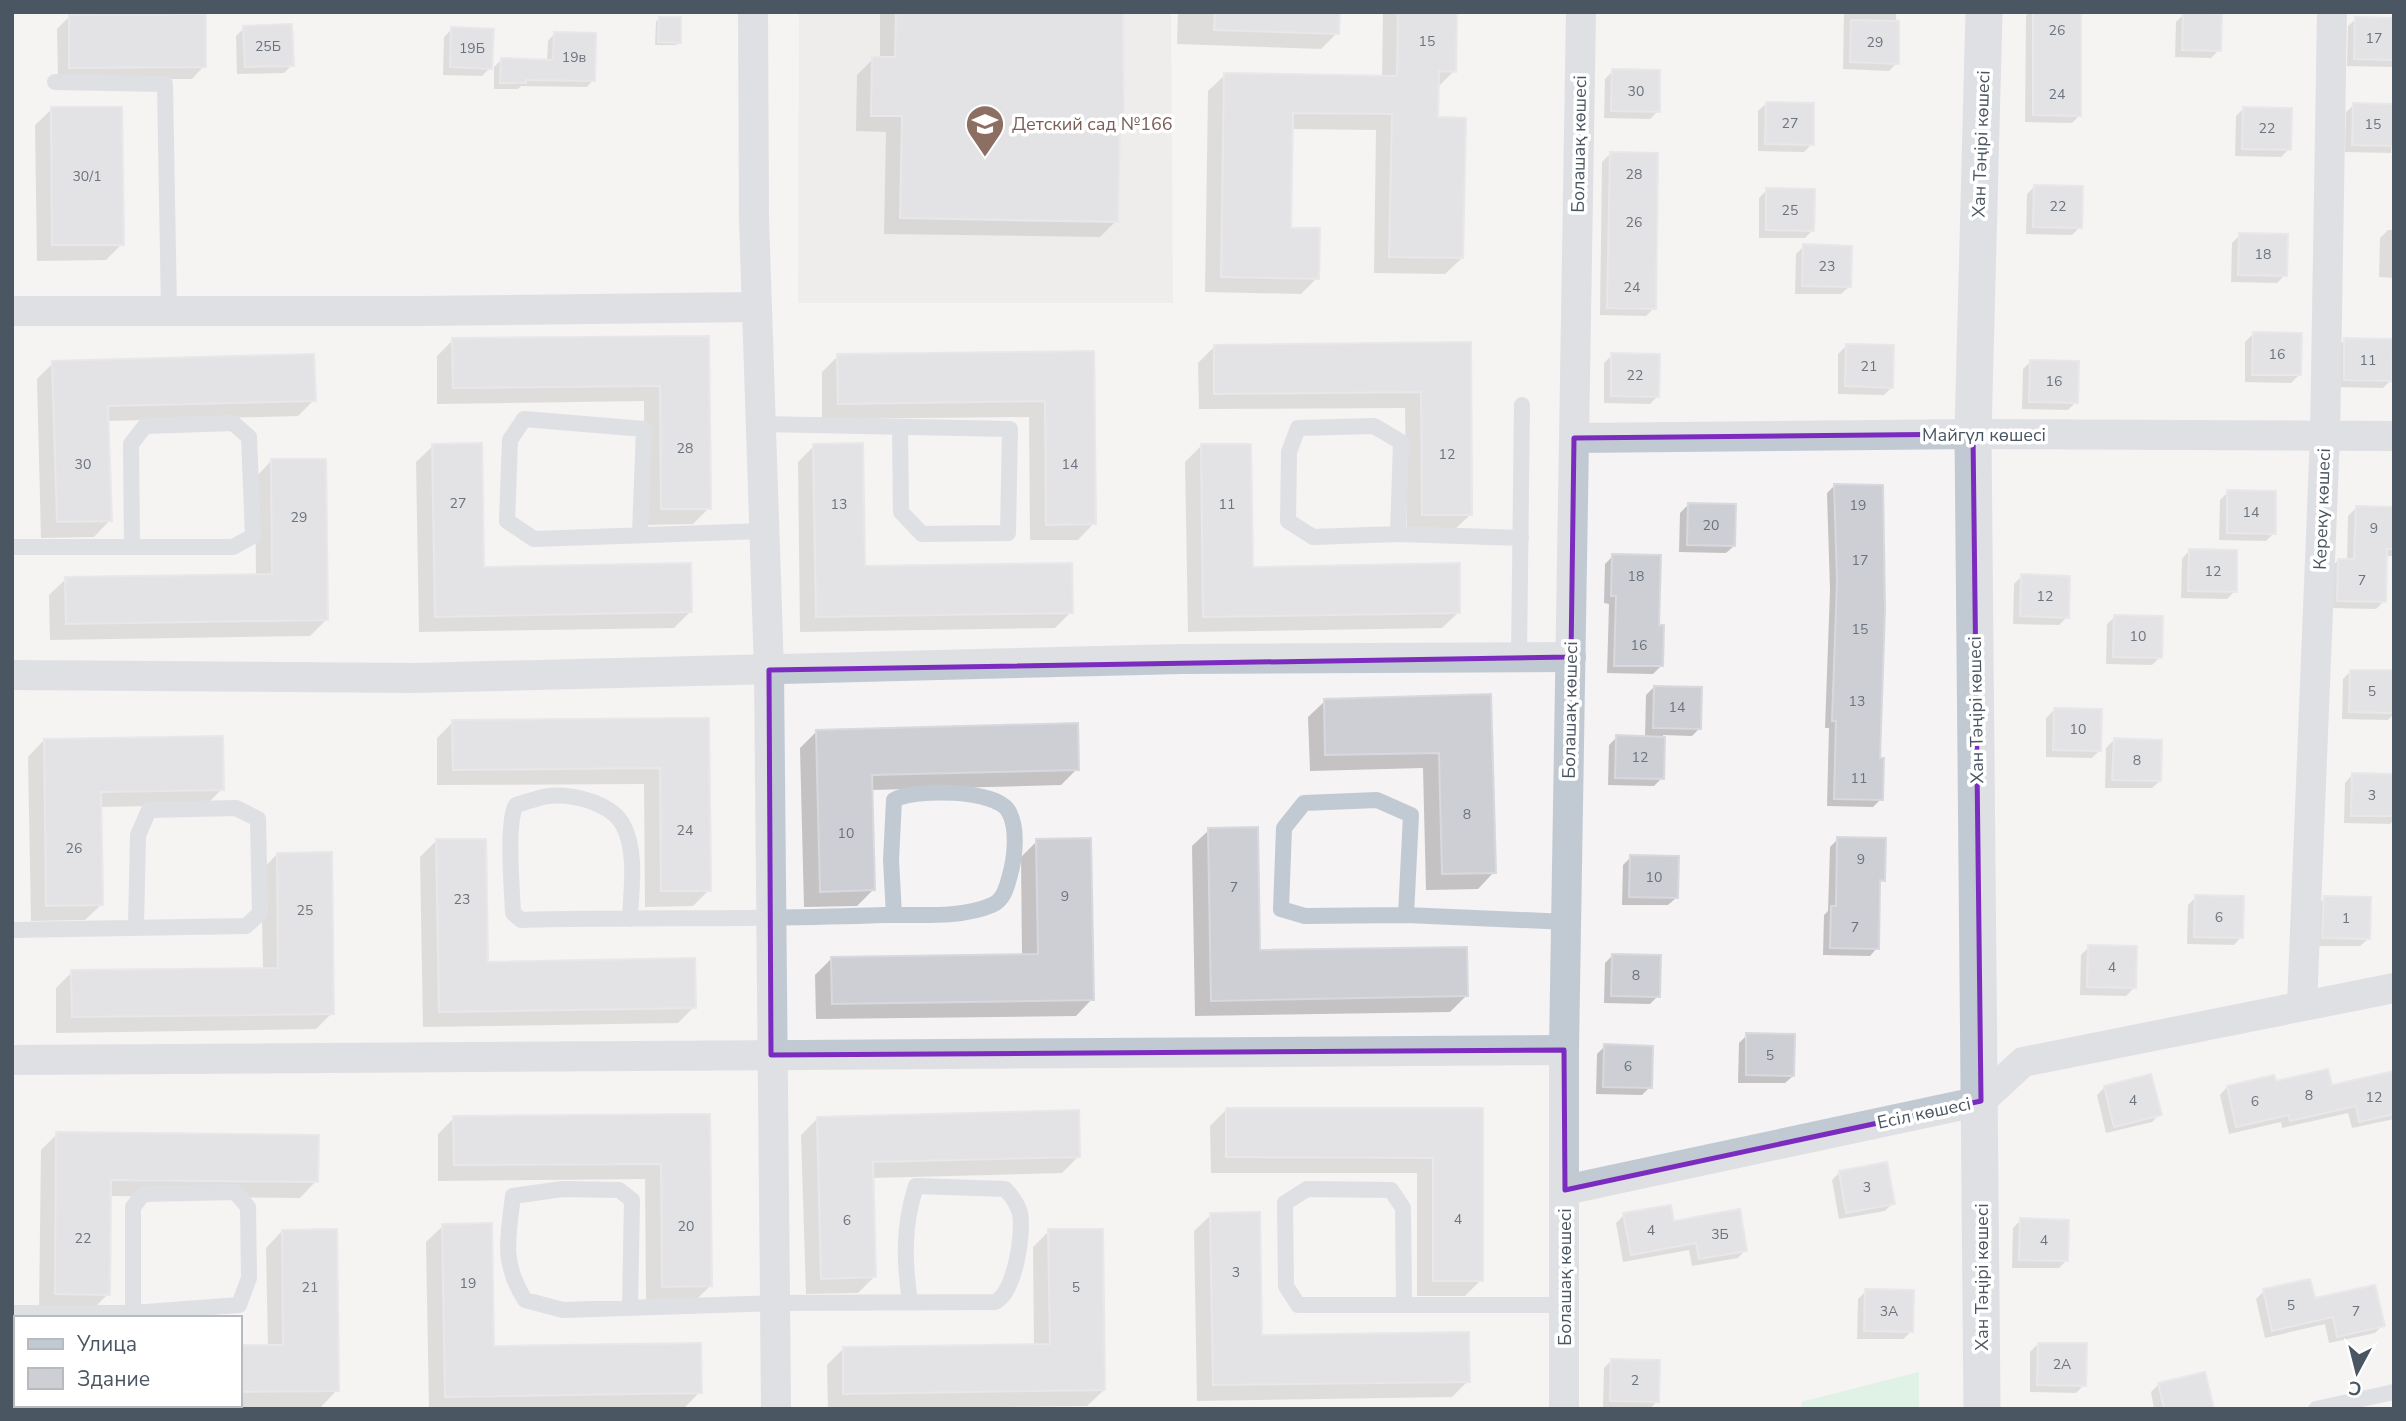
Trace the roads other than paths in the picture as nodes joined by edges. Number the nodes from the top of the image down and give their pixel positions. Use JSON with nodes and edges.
{"nodes":[{"id":1,"x":753,"y":12,"type":"edge"},
{"id":2,"x":1581,"y":12,"type":"edge"},
{"id":3,"x":1984,"y":12,"type":"edge"},
{"id":4,"x":2332,"y":12,"type":"edge"},
{"id":5,"x":55,"y":82,"type":"dead end"},
{"id":6,"x":757,"y":307,"type":"junction"},
{"id":7,"x":12,"y":311,"type":"edge"},
{"id":8,"x":169,"y":311,"type":"junction"},
{"id":9,"x":1522,"y":405,"type":"dead end"},
{"id":10,"x":761,"y":424,"type":"junction"},
{"id":11,"x":900,"y":427,"type":"junction"},
{"id":12,"x":1973,"y":434,"type":"junction"},
{"id":13,"x":2325,"y":436,"type":"junction"},
{"id":14,"x":2394,"y":436,"type":"edge"},
{"id":15,"x":1574,"y":438,"type":"junction"},
{"id":16,"x":764,"y":531,"type":"junction"},
{"id":17,"x":640,"y":534,"type":"junction"},
{"id":18,"x":1398,"y":534,"type":"junction"},
{"id":19,"x":1521,"y":538,"type":"junction"},
{"id":20,"x":12,"y":547,"type":"edge"},
{"id":21,"x":132,"y":547,"type":"junction"},
{"id":22,"x":1519,"y":657,"type":"junction"},
{"id":23,"x":1571,"y":657,"type":"junction"},
{"id":24,"x":769,"y":670,"type":"junction"},
{"id":25,"x":12,"y":675,"type":"edge"},
{"id":26,"x":894,"y":915,"type":"junction"},
{"id":27,"x":1406,"y":915,"type":"junction"},
{"id":28,"x":630,"y":919,"type":"junction"},
{"id":29,"x":773,"y":920,"type":"junction"},
{"id":30,"x":1568,"y":922,"type":"junction"},
{"id":31,"x":136,"y":926,"type":"junction"},
{"id":32,"x":12,"y":930,"type":"edge"},
{"id":33,"x":2394,"y":988,"type":"edge"},
{"id":34,"x":2302,"y":1006,"type":"junction"},
{"id":35,"x":1564,"y":1050,"type":"junction"},
{"id":36,"x":771,"y":1055,"type":"junction"},
{"id":37,"x":12,"y":1060,"type":"edge"},
{"id":38,"x":1981,"y":1101,"type":"junction"},
{"id":39,"x":1565,"y":1190,"type":"junction"},
{"id":40,"x":910,"y":1302,"type":"junction"},
{"id":41,"x":776,"y":1303,"type":"junction"},
{"id":42,"x":1404,"y":1303,"type":"junction"},
{"id":43,"x":1564,"y":1305,"type":"junction"},
{"id":44,"x":629,"y":1308,"type":"junction"},
{"id":45,"x":12,"y":1313,"type":"edge"},
{"id":46,"x":133,"y":1313,"type":"junction"},
{"id":47,"x":2394,"y":1392,"type":"edge"},
{"id":48,"x":776,"y":1409,"type":"edge"},
{"id":49,"x":1564,"y":1409,"type":"edge"},
{"id":50,"x":1982,"y":1409,"type":"edge"},
{"id":51,"x":2316,"y":1409,"type":"edge"}],
"edges":[{"from":1,"to":6,"type":"street"},
{"from":2,"to":15,"type":"street","name":"Болашақ көшесі"},
{"from":3,"to":12,"type":"street","name":"Хан Тәңірі көшесі"},
{"from":4,"to":13,"type":"street","name":"Кереку көшесі"},
{"from":5,"to":8,"type":"lane"},
{"from":6,"to":8,"type":"street"},
{"from":6,"to":10,"type":"street"},
{"from":7,"to":8,"type":"street"},
{"from":9,"to":19,"type":"lane"},
{"from":10,"to":11,"type":"lane"},
{"from":10,"to":16,"type":"street"},
{"from":11,"to":11,"type":"lane"},
{"from":12,"to":13,"type":"street","name":"Майгүл көшесі"},
{"from":12,"to":15,"type":"street","name":"Майгүл көшесі"},
{"from":12,"to":38,"type":"street","name":"Хан Тәңірі көшесі"},
{"from":13,"to":14,"type":"street","name":"Майгүл көшесі"},
{"from":13,"to":34,"type":"street","name":"Кереку көшесі"},
{"from":15,"to":23,"type":"street","name":"Болашақ көшесі"},
{"from":16,"to":17,"type":"lane"},
{"from":16,"to":24,"type":"street"},
{"from":17,"to":17,"type":"lane"},
{"from":18,"to":18,"type":"lane"},
{"from":18,"to":19,"type":"lane"},
{"from":19,"to":22,"type":"lane"},
{"from":20,"to":21,"type":"lane"},
{"from":21,"to":21,"type":"lane"},
{"from":22,"to":23,"type":"street"},
{"from":22,"to":24,"type":"street"},
{"from":23,"to":30,"type":"street","name":"Болашақ көшесі"},
{"from":24,"to":25,"type":"street"},
{"from":24,"to":29,"type":"street"},
{"from":26,"to":26,"type":"lane"},
{"from":26,"to":29,"type":"lane"},
{"from":27,"to":27,"type":"lane"},
{"from":27,"to":30,"type":"lane"},
{"from":28,"to":28,"type":"lane"},
{"from":28,"to":29,"type":"lane"},
{"from":29,"to":36,"type":"street"},
{"from":30,"to":35,"type":"street","name":"Болашақ көшесі"},
{"from":31,"to":31,"type":"lane"},
{"from":31,"to":32,"type":"lane"},
{"from":33,"to":34,"type":"street","name":"Есіл көшесі"},
{"from":34,"to":38,"type":"street","name":"Есіл көшесі"},
{"from":35,"to":36,"type":"street"},
{"from":35,"to":39,"type":"street","name":"Болашақ көшесі"},
{"from":36,"to":37,"type":"street"},
{"from":36,"to":41,"type":"street"},
{"from":38,"to":39,"type":"street","name":"Есіл көшесі"},
{"from":38,"to":50,"type":"street","name":"Хан Тәңірі көшесі"},
{"from":39,"to":43,"type":"street","name":"Болашақ көшесі"},
{"from":40,"to":40,"type":"lane"},
{"from":40,"to":41,"type":"lane"},
{"from":41,"to":44,"type":"lane"},
{"from":41,"to":48,"type":"street"},
{"from":42,"to":42,"type":"lane"},
{"from":42,"to":43,"type":"lane"},
{"from":43,"to":49,"type":"street","name":"Болашақ көшесі"},
{"from":44,"to":44,"type":"lane"},
{"from":45,"to":46,"type":"lane"},
{"from":46,"to":46,"type":"lane"},
{"from":47,"to":51,"type":"lane"}]}
